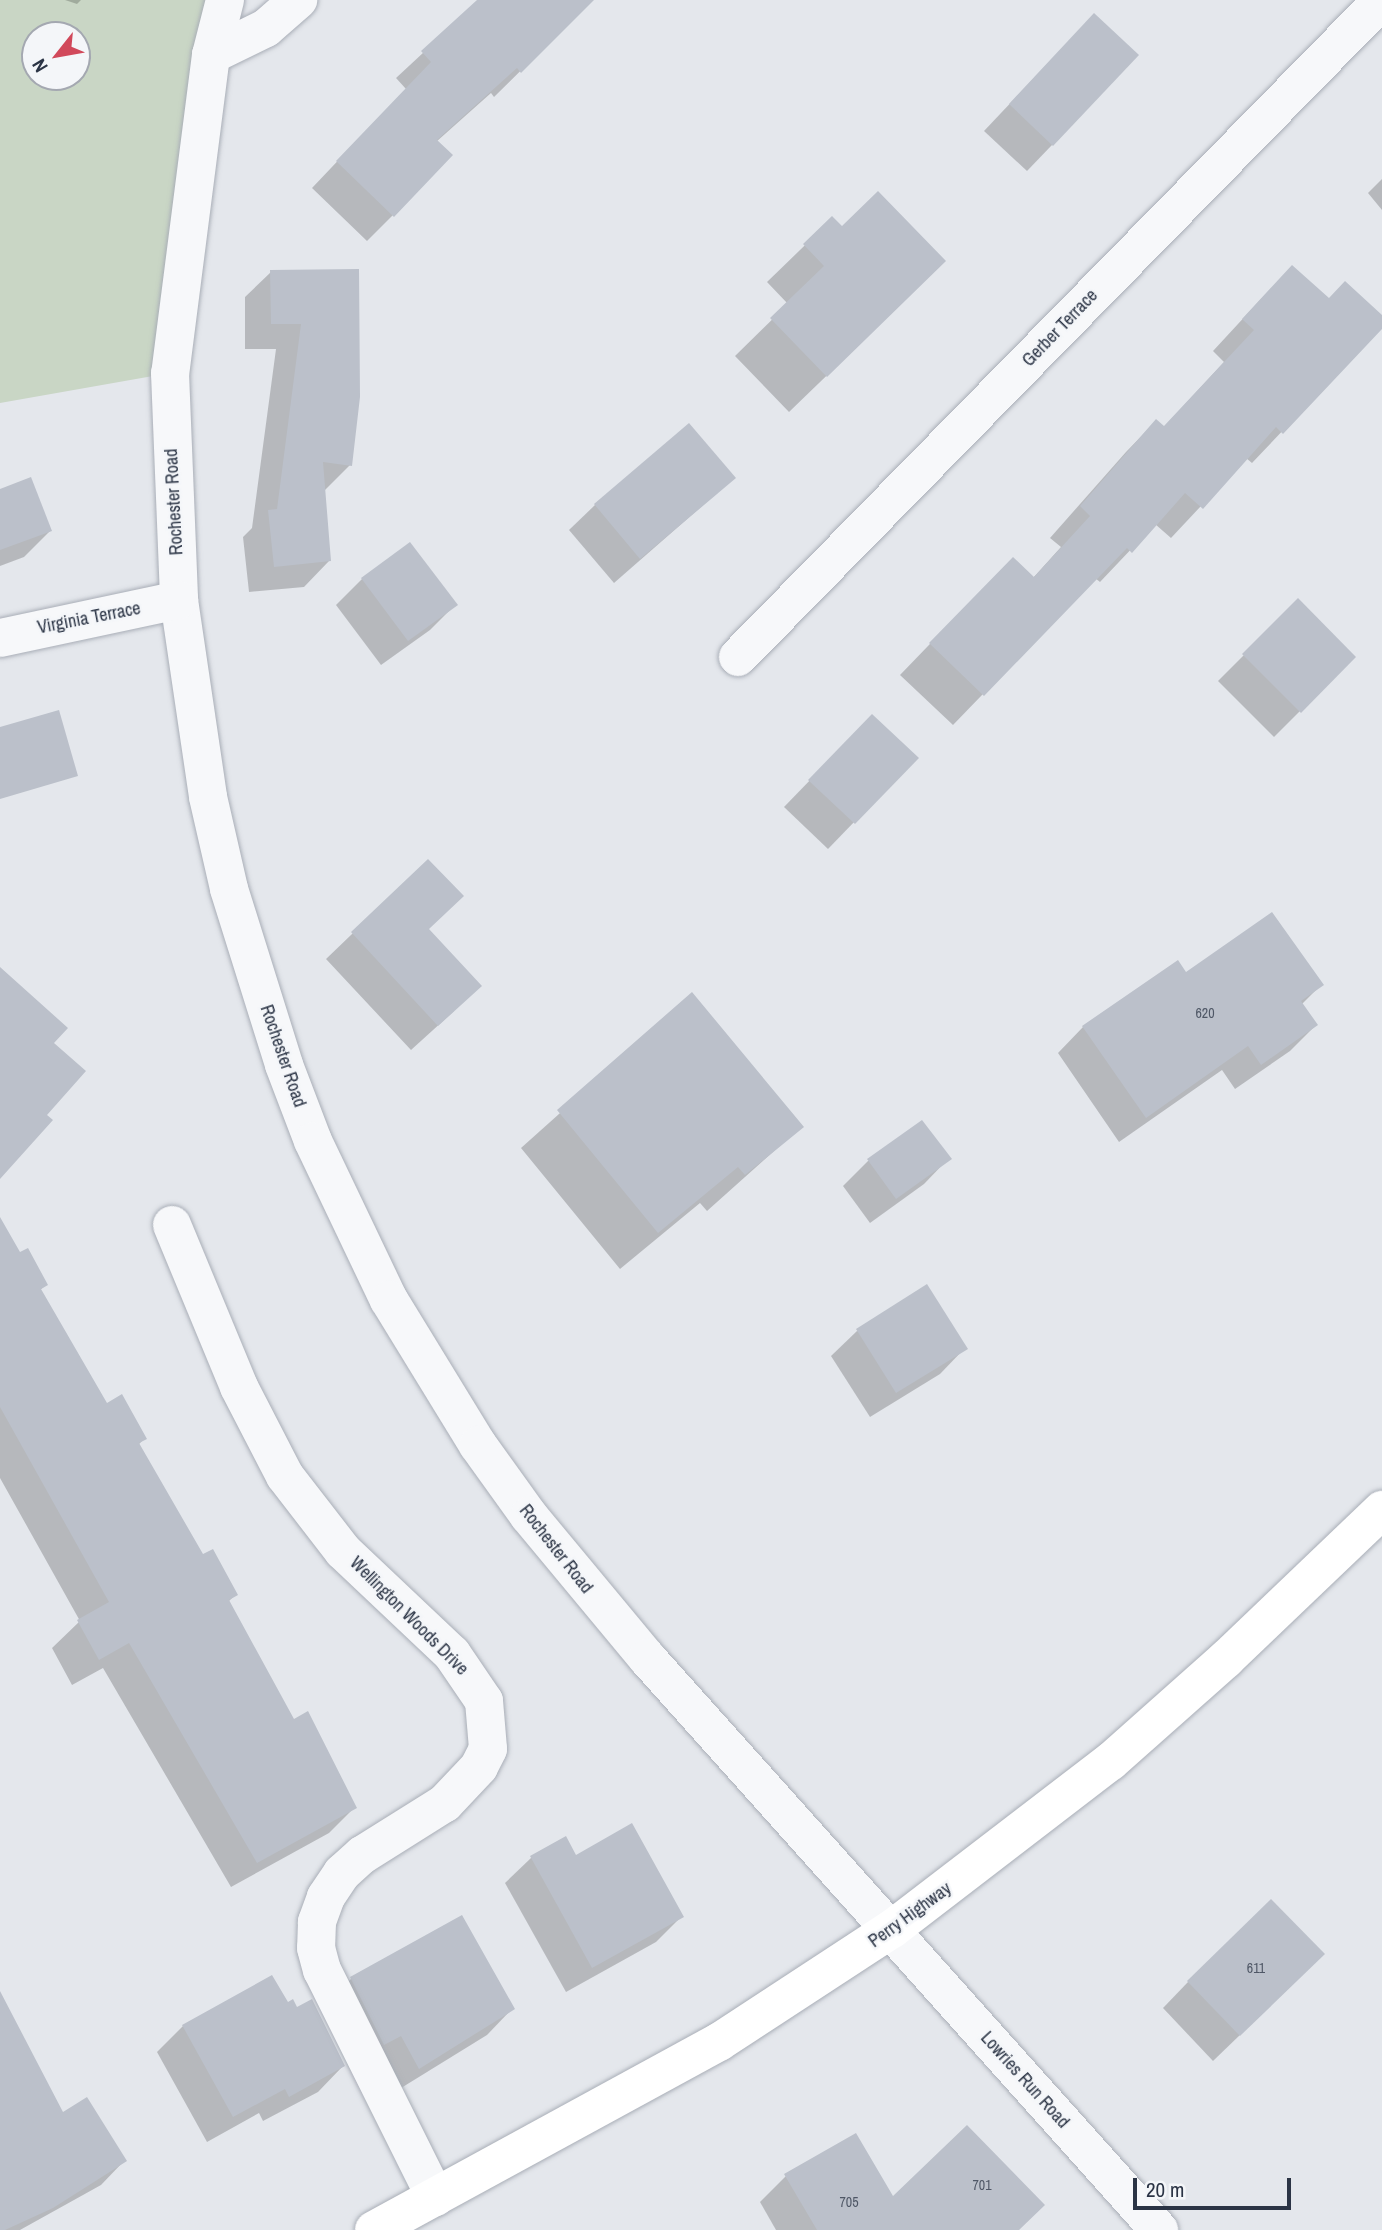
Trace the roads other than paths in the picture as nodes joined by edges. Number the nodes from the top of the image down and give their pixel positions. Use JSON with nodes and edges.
{"nodes":[{"id":1,"x":225,"y":0,"type":"edge"},
{"id":2,"x":298,"y":0,"type":"edge"},
{"id":3,"x":1382,"y":0,"type":"edge"},
{"id":4,"x":211,"y":55,"type":"junction"},
{"id":5,"x":180,"y":600,"type":"junction"},
{"id":6,"x":0,"y":638,"type":"edge"},
{"id":7,"x":738,"y":657,"type":"dead end"},
{"id":8,"x":172,"y":1225,"type":"dead end"},
{"id":9,"x":1382,"y":1510,"type":"edge"},
{"id":10,"x":891,"y":1929,"type":"junction"},
{"id":11,"x":435,"y":2197,"type":"junction"},
{"id":12,"x":374,"y":2230,"type":"edge"},
{"id":13,"x":1159,"y":2230,"type":"edge"}],
"edges":[{"from":1,"to":4,"type":"street","name":"Rochester Road"},
{"from":2,"to":4,"type":"street"},
{"from":3,"to":7,"type":"street","name":"Gerber Terrace"},
{"from":4,"to":5,"type":"street","name":"Rochester Road"},
{"from":5,"to":6,"type":"street","name":"Virginia Terrace"},
{"from":5,"to":10,"type":"street","name":"Rochester Road"},
{"from":8,"to":11,"type":"street","name":"Wellington Woods Drive"},
{"from":9,"to":10,"type":"main road","name":"Perry Highway"},
{"from":10,"to":11,"type":"main road","name":"Perry Highway"},
{"from":10,"to":13,"type":"street","name":"Lowries Run Road"},
{"from":11,"to":12,"type":"main road","name":"Perry Highway"}]}
